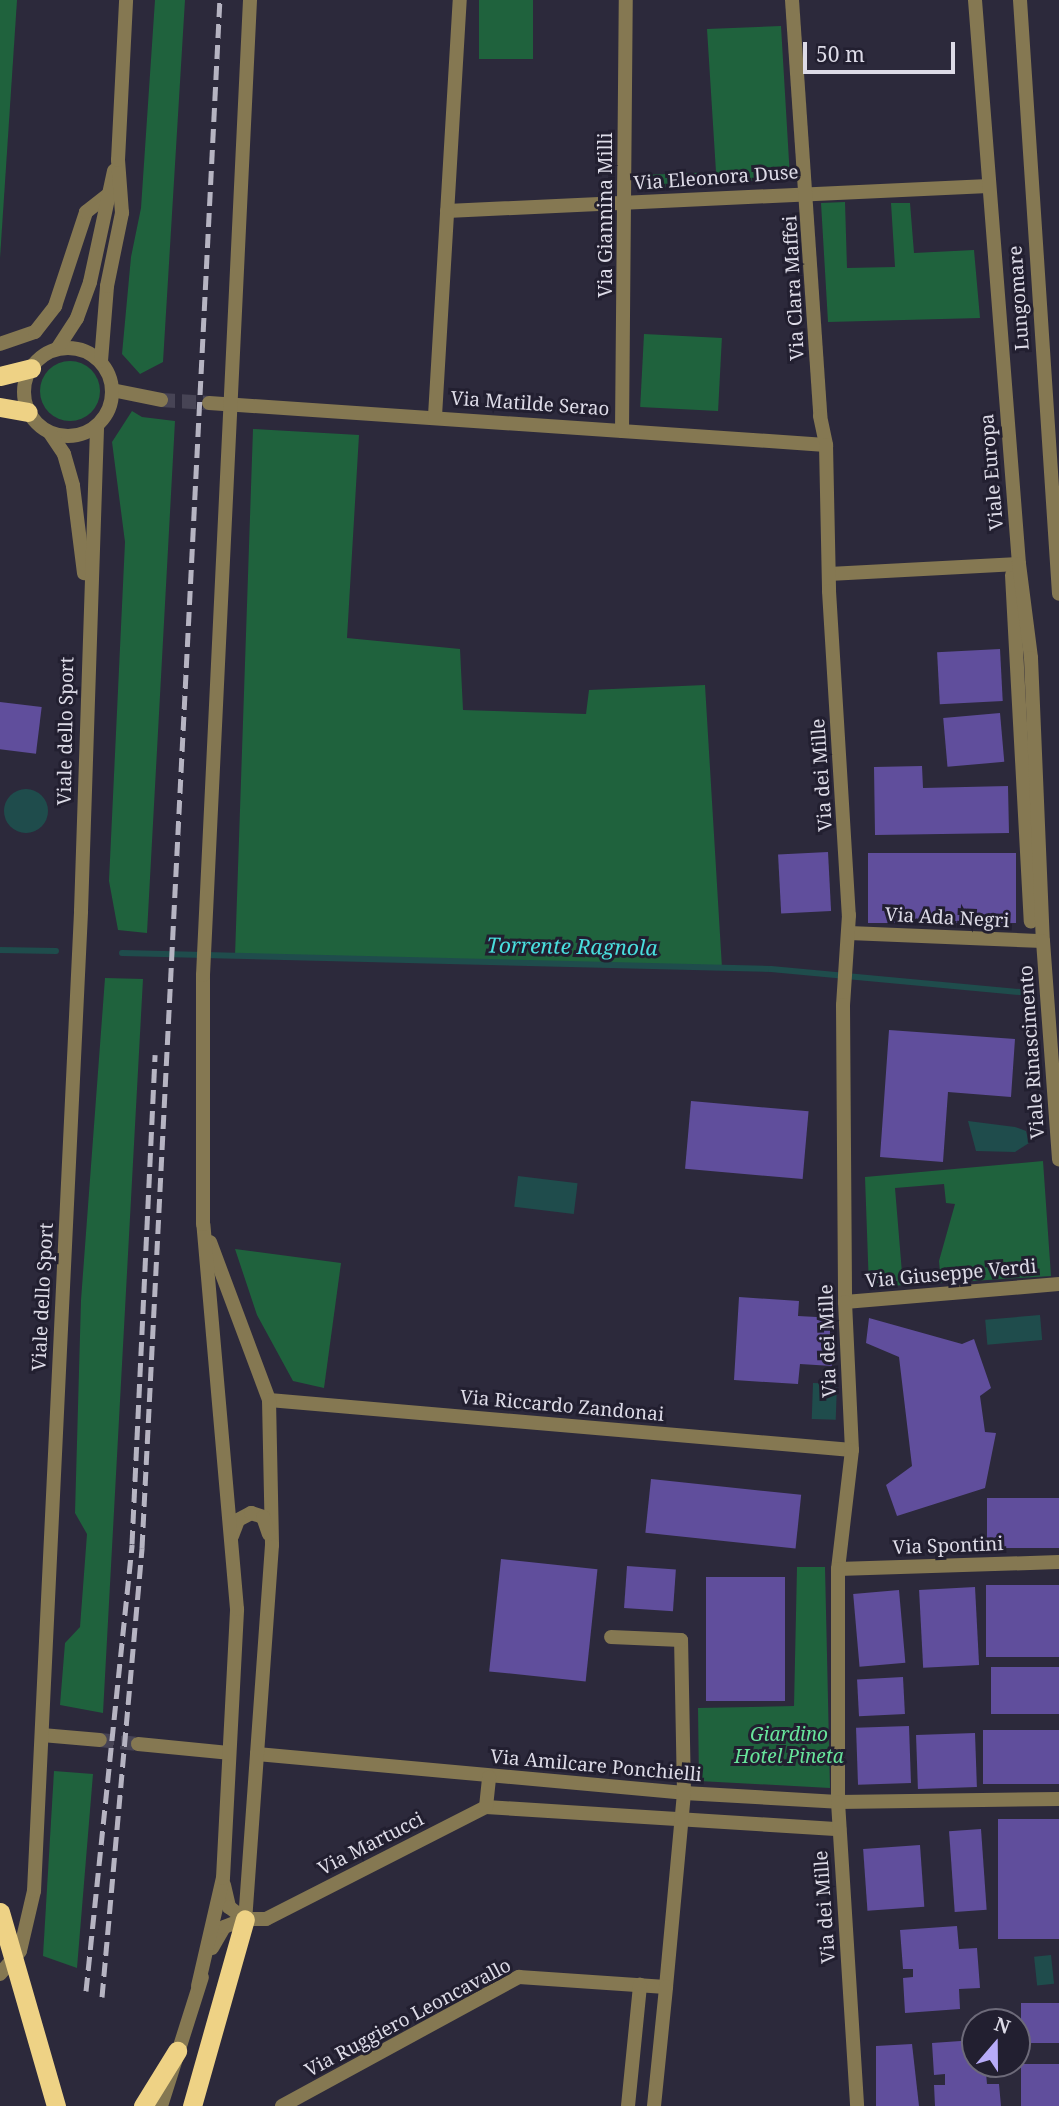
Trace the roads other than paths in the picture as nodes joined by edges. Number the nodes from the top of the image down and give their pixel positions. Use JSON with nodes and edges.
{"nodes":[{"id":1,"x":126,"y":0,"type":"edge"},
{"id":2,"x":250,"y":0,"type":"edge"},
{"id":3,"x":460,"y":0,"type":"edge"},
{"id":4,"x":626,"y":0,"type":"edge"},
{"id":5,"x":792,"y":0,"type":"edge"},
{"id":6,"x":975,"y":0,"type":"edge"},
{"id":7,"x":1020,"y":0,"type":"edge"},
{"id":8,"x":118,"y":160,"type":"junction"},
{"id":9,"x":988,"y":186,"type":"junction"},
{"id":10,"x":807,"y":191,"type":"junction"},
{"id":11,"x":108,"y":195,"type":"junction"},
{"id":12,"x":625,"y":205,"type":"junction"},
{"id":13,"x":447,"y":211,"type":"junction"},
{"id":14,"x":0,"y":344,"type":"edge"},
{"id":15,"x":57,"y":349,"type":"junction"},
{"id":16,"x":101,"y":361,"type":"junction"},
{"id":17,"x":31,"y":368,"type":"junction"},
{"id":18,"x":0,"y":376,"type":"edge"},
{"id":19,"x":113,"y":390,"type":"junction"},
{"id":20,"x":161,"y":400,"type":"tunnel mouth"},
{"id":21,"x":209,"y":403,"type":"tunnel mouth"},
{"id":22,"x":230,"y":405,"type":"junction"},
{"id":23,"x":0,"y":407,"type":"edge"},
{"id":24,"x":28,"y":412,"type":"junction"},
{"id":25,"x":435,"y":416,"type":"junction"},
{"id":26,"x":97,"y":426,"type":"junction"},
{"id":27,"x":622,"y":431,"type":"junction"},
{"id":28,"x":50,"y":433,"type":"junction"},
{"id":29,"x":826,"y":445,"type":"junction"},
{"id":30,"x":1015,"y":570,"type":"junction"},
{"id":31,"x":829,"y":574,"type":"junction"},
{"id":32,"x":1059,"y":594,"type":"edge"},
{"id":33,"x":88,"y":611,"type":"junction"},
{"id":34,"x":1031,"y":921,"type":"dead end"},
{"id":35,"x":849,"y":933,"type":"junction"},
{"id":36,"x":1043,"y":942,"type":"junction"},
{"id":37,"x":1059,"y":1159,"type":"edge"},
{"id":38,"x":203,"y":1224,"type":"junction"},
{"id":39,"x":1059,"y":1284,"type":"edge"},
{"id":40,"x":845,"y":1302,"type":"junction"},
{"id":41,"x":270,"y":1400,"type":"junction"},
{"id":42,"x":852,"y":1450,"type":"junction"},
{"id":43,"x":230,"y":1541,"type":"junction"},
{"id":44,"x":272,"y":1545,"type":"junction"},
{"id":45,"x":1059,"y":1562,"type":"edge"},
{"id":46,"x":838,"y":1569,"type":"junction"},
{"id":47,"x":611,"y":1637,"type":"dead end"},
{"id":48,"x":42,"y":1735,"type":"junction"},
{"id":49,"x":100,"y":1741,"type":"tunnel mouth"},
{"id":50,"x":138,"y":1744,"type":"tunnel mouth"},
{"id":51,"x":229,"y":1753,"type":"junction"},
{"id":52,"x":257,"y":1754,"type":"junction"},
{"id":53,"x":489,"y":1777,"type":"junction"},
{"id":54,"x":684,"y":1793,"type":"junction"},
{"id":55,"x":1059,"y":1799,"type":"edge"},
{"id":56,"x":838,"y":1802,"type":"junction"},
{"id":57,"x":486,"y":1807,"type":"junction"},
{"id":58,"x":681,"y":1822,"type":"junction"},
{"id":59,"x":839,"y":1829,"type":"junction"},
{"id":60,"x":223,"y":1878,"type":"junction"},
{"id":61,"x":0,"y":1912,"type":"edge"},
{"id":62,"x":245,"y":1919,"type":"junction"},
{"id":63,"x":0,"y":1974,"type":"edge"},
{"id":64,"x":640,"y":1985,"type":"junction"},
{"id":65,"x":198,"y":1986,"type":"junction"},
{"id":66,"x":666,"y":1987,"type":"junction"},
{"id":67,"x":177,"y":2051,"type":"junction"},
{"id":68,"x":56,"y":2106,"type":"edge"},
{"id":69,"x":143,"y":2106,"type":"edge"},
{"id":70,"x":161,"y":2106,"type":"edge"},
{"id":71,"x":192,"y":2106,"type":"edge"},
{"id":72,"x":282,"y":2106,"type":"edge"},
{"id":73,"x":628,"y":2106,"type":"edge"},
{"id":74,"x":654,"y":2106,"type":"edge"},
{"id":75,"x":856,"y":2106,"type":"edge"}],
"edges":[{"from":1,"to":8,"type":"street"},
{"from":2,"to":22,"type":"street"},
{"from":3,"to":13,"type":"street"},
{"from":4,"to":12,"type":"street","name":"Via Giannina Milli"},
{"from":5,"to":10,"type":"street","name":"Via Clara Maffei"},
{"from":6,"to":9,"type":"street","name":"Viale Europa"},
{"from":7,"to":32,"type":"street","name":"Lungomare"},
{"from":8,"to":11,"type":"street"},
{"from":8,"to":16,"type":"street"},
{"from":9,"to":10,"type":"street","name":"Via Eleonora Duse"},
{"from":9,"to":30,"type":"street","name":"Viale Europa"},
{"from":10,"to":12,"type":"street","name":"Via Eleonora Duse"},
{"from":10,"to":29,"type":"street","name":"Via Clara Maffei"},
{"from":11,"to":14,"type":"street"},
{"from":11,"to":15,"type":"street"},
{"from":12,"to":13,"type":"street","name":"Via Eleonora Duse"},
{"from":12,"to":27,"type":"street","name":"Via Giannina Milli"},
{"from":13,"to":25,"type":"street"},
{"from":15,"to":16,"type":"street"},
{"from":15,"to":17,"type":"street"},
{"from":16,"to":19,"type":"street"},
{"from":17,"to":18,"type":"highway"},
{"from":17,"to":24,"type":"street"},
{"from":19,"to":20,"type":"street"},
{"from":19,"to":26,"type":"street"},
{"from":21,"to":22,"type":"street","name":"Via Matilde Serao"},
{"from":22,"to":25,"type":"street","name":"Via Matilde Serao"},
{"from":22,"to":38,"type":"street"},
{"from":23,"to":24,"type":"highway"},
{"from":24,"to":28,"type":"street"},
{"from":25,"to":27,"type":"street","name":"Via Matilde Serao"},
{"from":26,"to":28,"type":"street"},
{"from":26,"to":33,"type":"street","name":"Viale dello Sport"},
{"from":27,"to":29,"type":"street","name":"Via Matilde Serao"},
{"from":28,"to":33,"type":"street","name":"Viale dello Sport"},
{"from":29,"to":31,"type":"street","name":"Via Clara Maffei"},
{"from":30,"to":31,"type":"street"},
{"from":30,"to":34,"type":"street","name":"Viale Europa"},
{"from":30,"to":36,"type":"street","name":"Viale Europa"},
{"from":31,"to":35,"type":"street","name":"Via dei Mille"},
{"from":33,"to":48,"type":"street","name":"Viale dello Sport"},
{"from":35,"to":36,"type":"street","name":"Via Ada Negri"},
{"from":35,"to":40,"type":"street","name":"Via dei Mille"},
{"from":36,"to":37,"type":"street","name":"Viale Rinascimento"},
{"from":38,"to":41,"type":"street"},
{"from":38,"to":43,"type":"street"},
{"from":39,"to":40,"type":"street","name":"Via Giuseppe Verdi"},
{"from":40,"to":42,"type":"street","name":"Via dei Mille"},
{"from":41,"to":42,"type":"street","name":"Via Riccardo Zandonai"},
{"from":41,"to":44,"type":"street"},
{"from":42,"to":46,"type":"street","name":"Via dei Mille"},
{"from":43,"to":44,"type":"street"},
{"from":43,"to":51,"type":"street"},
{"from":44,"to":52,"type":"street"},
{"from":45,"to":46,"type":"street","name":"Via Spontini"},
{"from":46,"to":56,"type":"street","name":"Via dei Mille"},
{"from":47,"to":54,"type":"street"},
{"from":48,"to":49,"type":"street"},
{"from":48,"to":63,"type":"street","name":"Viale dello Sport"},
{"from":50,"to":51,"type":"street"},
{"from":51,"to":60,"type":"street"},
{"from":52,"to":53,"type":"street","name":"Via Amilcare Ponchielli"},
{"from":52,"to":62,"type":"street"},
{"from":53,"to":54,"type":"street","name":"Via Amilcare Ponchielli"},
{"from":53,"to":57,"type":"street"},
{"from":54,"to":56,"type":"street","name":"Via Amilcare Ponchielli"},
{"from":54,"to":58,"type":"street"},
{"from":55,"to":56,"type":"street","name":"Via Amilcare Ponchielli"},
{"from":56,"to":59,"type":"street","name":"Via dei Mille"},
{"from":57,"to":58,"type":"street"},
{"from":57,"to":62,"type":"street","name":"Via Martucci"},
{"from":58,"to":59,"type":"street"},
{"from":58,"to":66,"type":"street"},
{"from":59,"to":75,"type":"street","name":"Via dei Mille"},
{"from":60,"to":62,"type":"street"},
{"from":60,"to":65,"type":"street"},
{"from":61,"to":68,"type":"highway"},
{"from":62,"to":65,"type":"street"},
{"from":62,"to":71,"type":"highway"},
{"from":64,"to":66,"type":"street","name":"Via Ruggiero Leoncavallo"},
{"from":64,"to":72,"type":"street","name":"Via Ruggiero Leoncavallo"},
{"from":64,"to":73,"type":"street"},
{"from":65,"to":67,"type":"street"},
{"from":66,"to":74,"type":"street"},
{"from":67,"to":69,"type":"highway"},
{"from":67,"to":70,"type":"street"}]}
